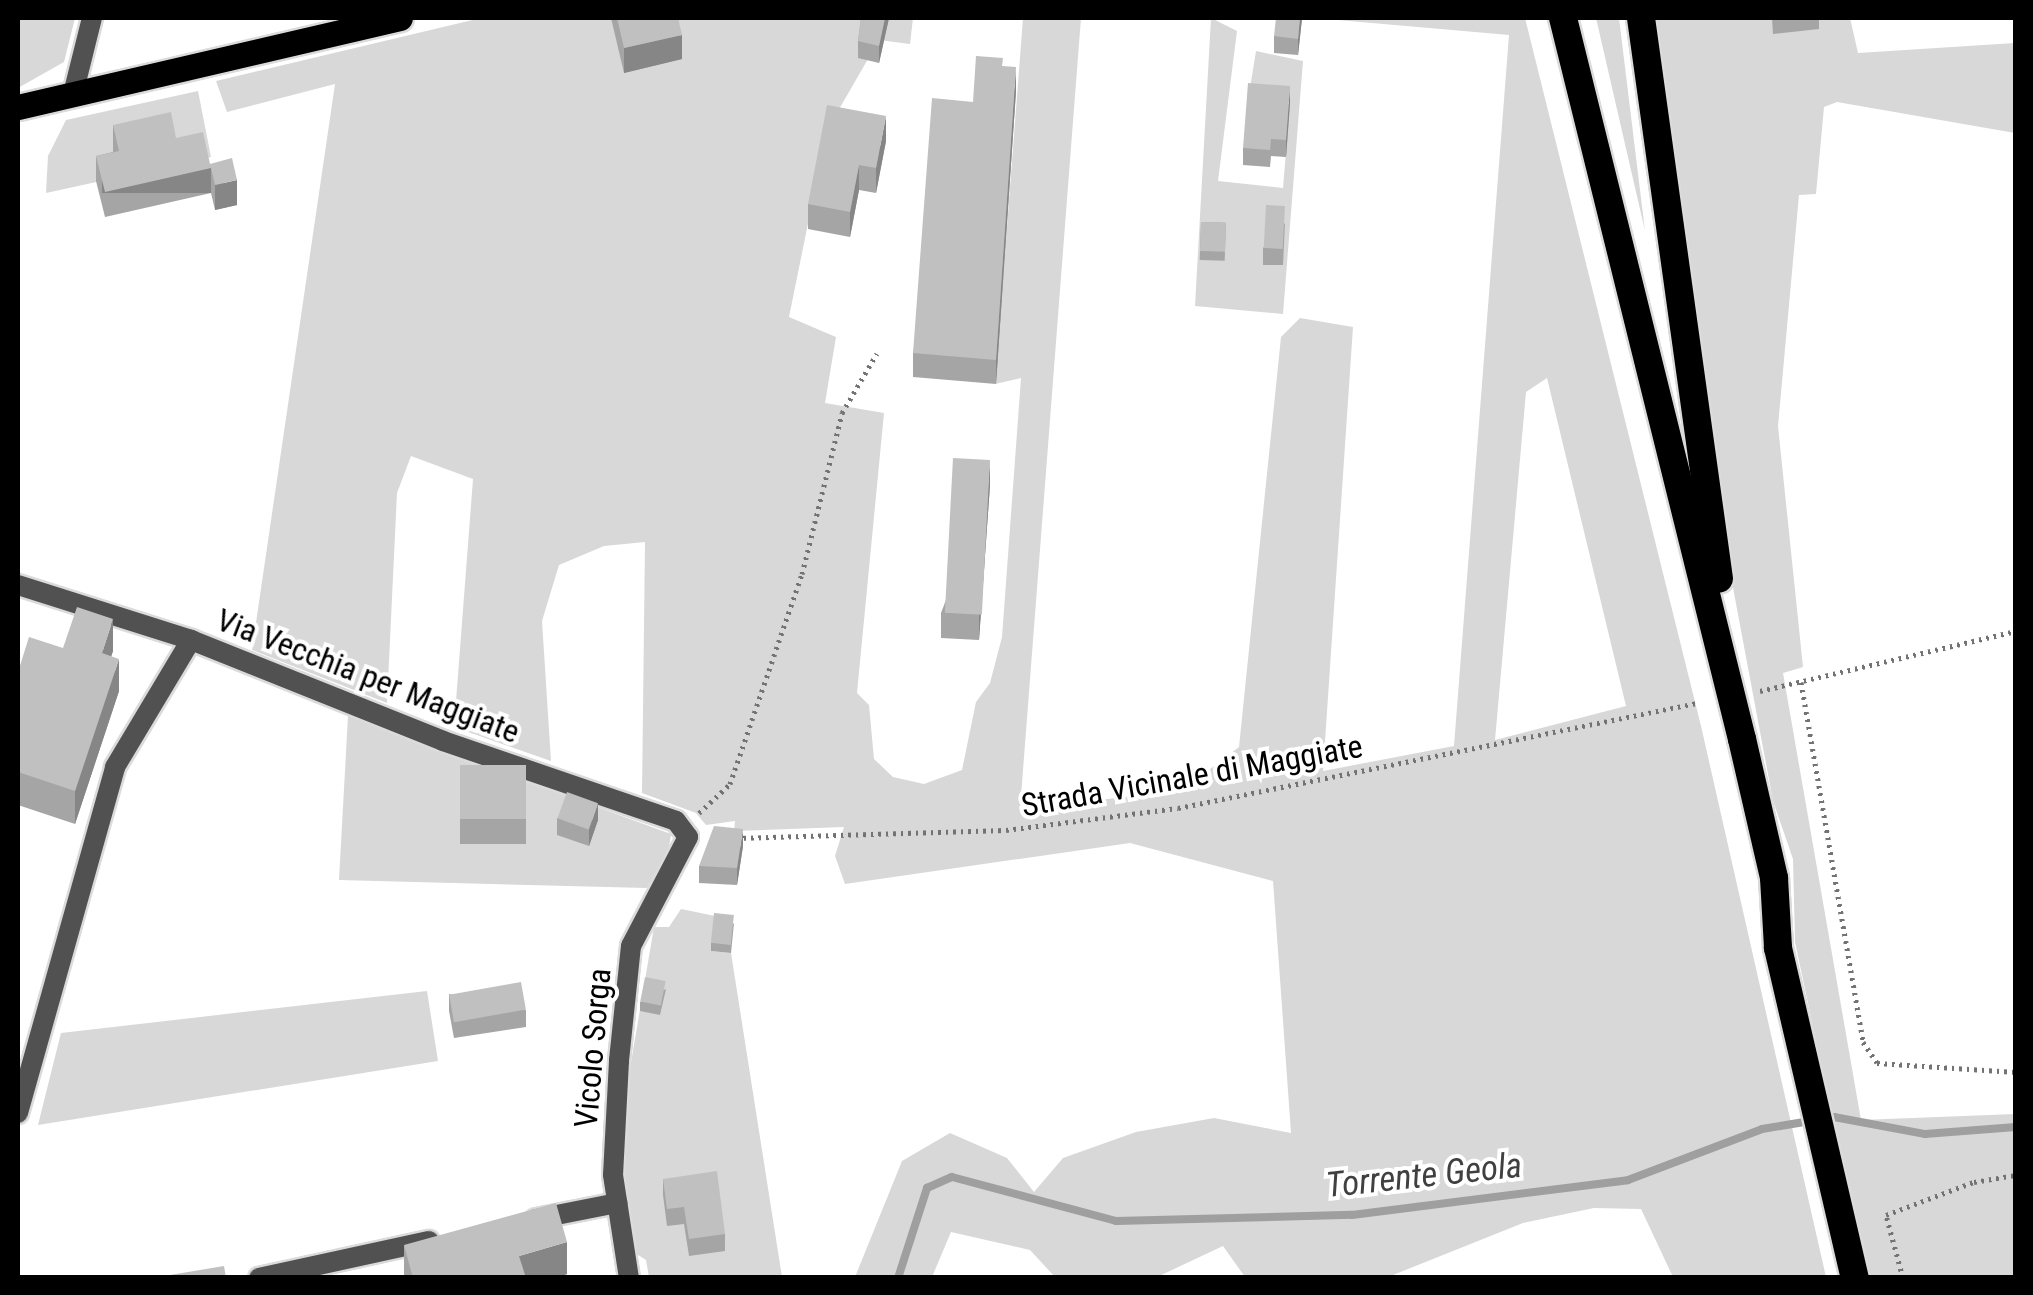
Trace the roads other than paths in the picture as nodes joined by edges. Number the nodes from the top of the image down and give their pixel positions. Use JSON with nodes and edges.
{"nodes":[{"id":1,"x":92,"y":18,"type":"edge"},
{"id":2,"x":400,"y":18,"type":"edge"},
{"id":3,"x":1563,"y":18,"type":"edge"},
{"id":4,"x":1641,"y":18,"type":"edge"},
{"id":5,"x":73,"y":94,"type":"junction"},
{"id":6,"x":18,"y":107,"type":"edge"},
{"id":7,"x":18,"y":585,"type":"edge"},
{"id":8,"x":191,"y":640,"type":"junction"},
{"id":9,"x":1742,"y":738,"type":"junction"},
{"id":10,"x":685,"y":833,"type":"joint"},
{"id":11,"x":18,"y":1113,"type":"edge"},
{"id":12,"x":617,"y":1204,"type":"junction"},
{"id":13,"x":514,"y":1224,"type":"edge"},
{"id":14,"x":446,"y":1237,"type":"edge"},
{"id":15,"x":259,"y":1278,"type":"edge"},
{"id":16,"x":629,"y":1278,"type":"edge"},
{"id":17,"x":1855,"y":1278,"type":"edge"}],
"edges":[{"from":1,"to":5,"type":"street"},
{"from":2,"to":5,"type":"main road"},
{"from":3,"to":9,"type":"highway"},
{"from":4,"to":9,"type":"highway"},
{"from":5,"to":6,"type":"main road"},
{"from":7,"to":8,"type":"street","name":"Via Vecchia per Maggiate"},
{"from":8,"to":10,"type":"street","name":"Via Vecchia per Maggiate"},
{"from":8,"to":11,"type":"street"},
{"from":9,"to":17,"type":"highway"},
{"from":10,"to":12,"type":"street","name":"Vicolo Sorga"},
{"from":12,"to":13,"type":"street"},
{"from":12,"to":16,"type":"street","name":"Vicolo Sorga"},
{"from":14,"to":15,"type":"street"}]}
